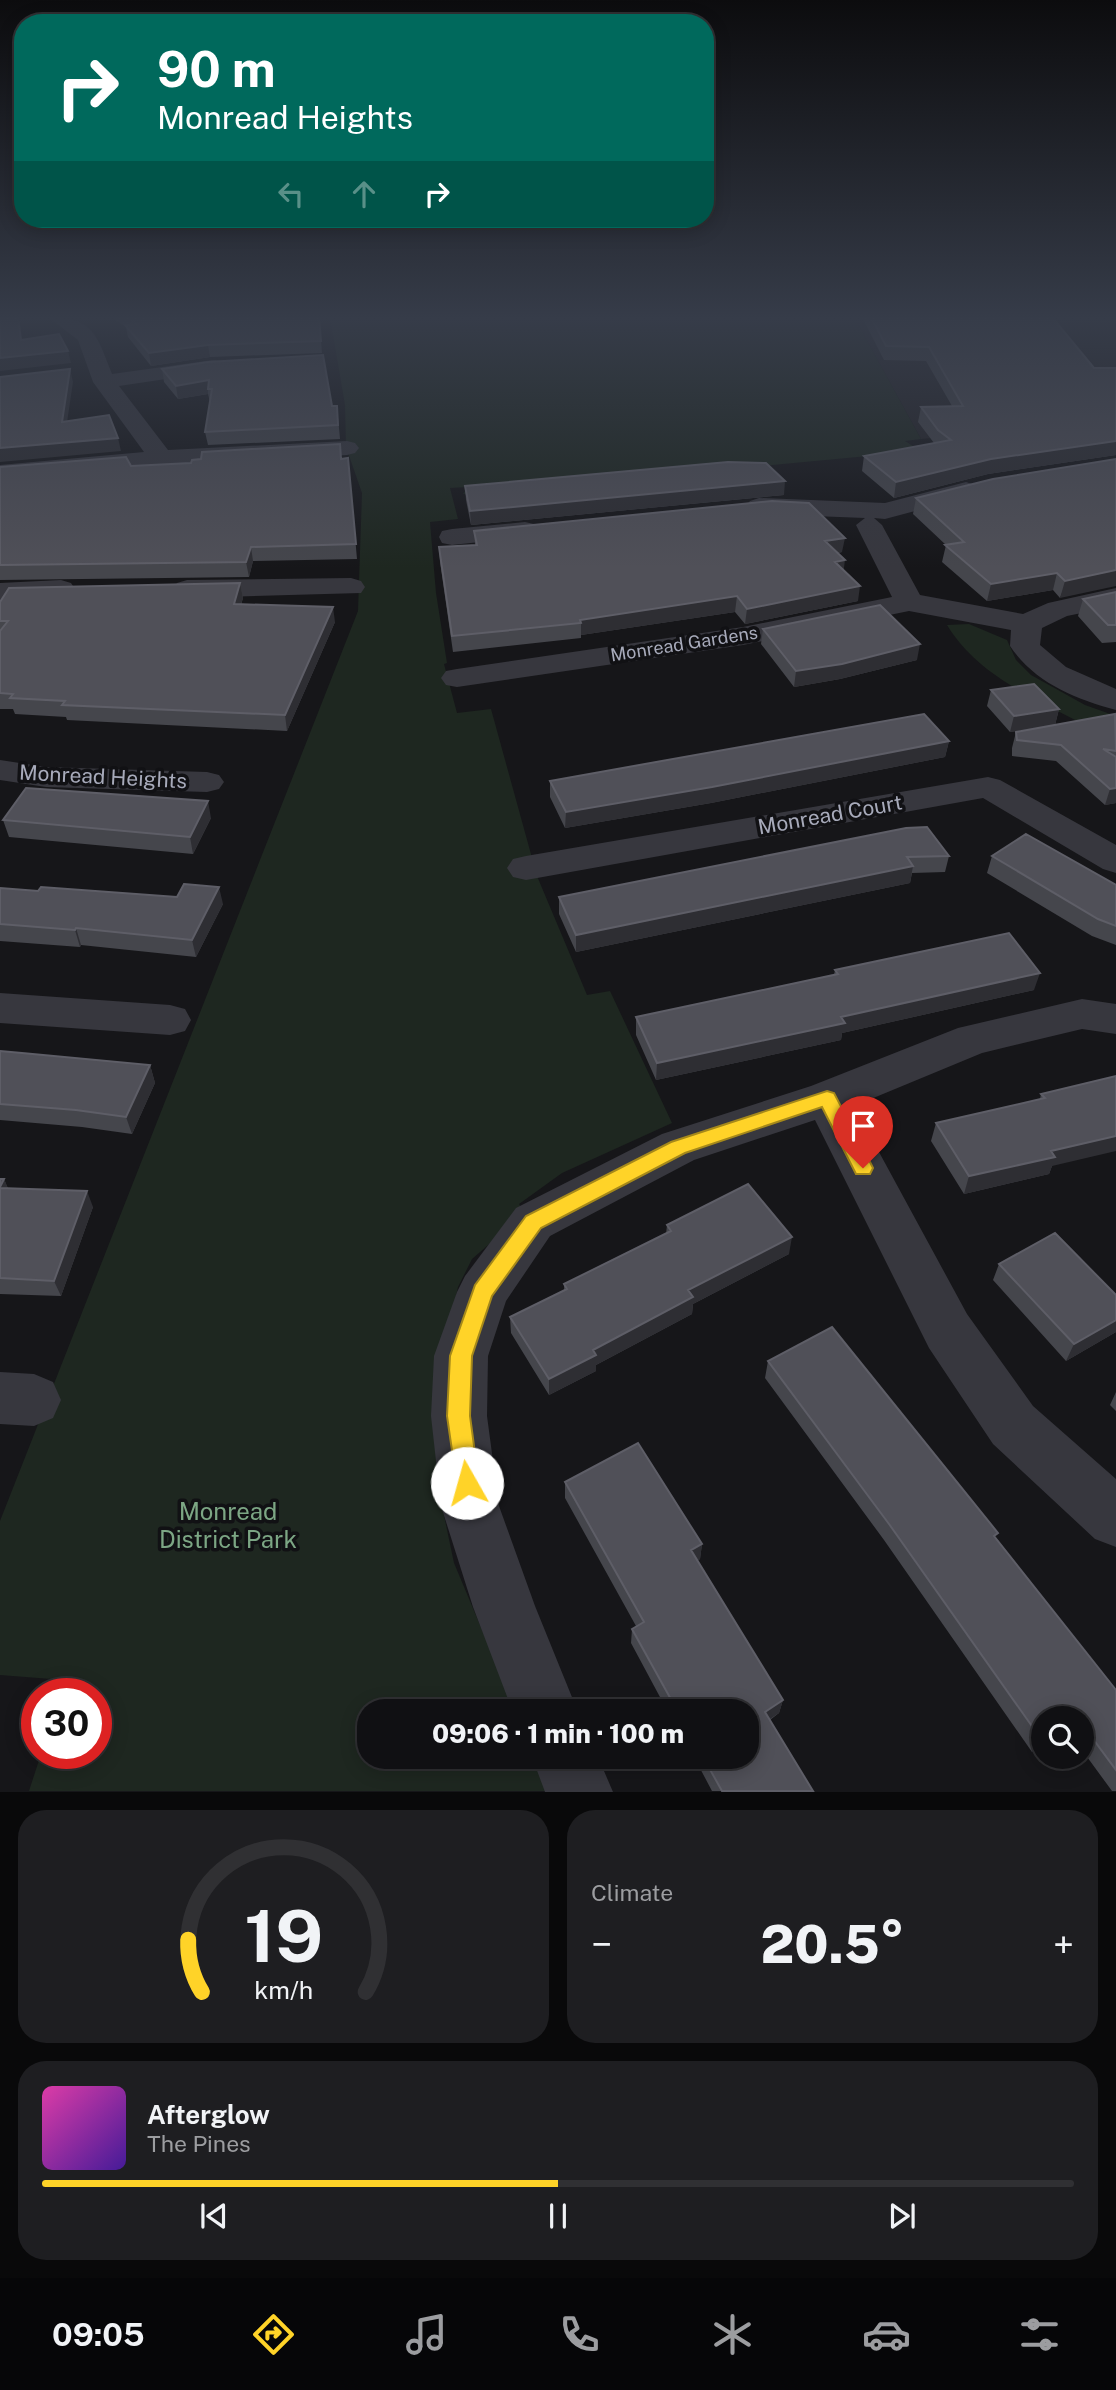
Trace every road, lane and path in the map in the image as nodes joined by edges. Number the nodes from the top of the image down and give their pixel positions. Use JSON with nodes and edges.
{"nodes":[{"id":1,"x":120,"y":401,"type":"edge"},
{"id":2,"x":347,"y":448,"type":"dead end"},
{"id":3,"x":161,"y":458,"type":"junction"},
{"id":4,"x":0,"y":472,"type":"edge"},
{"id":5,"x":988,"y":485,"type":"edge"},
{"id":6,"x":728,"y":509,"type":"edge"},
{"id":7,"x":869,"y":525,"type":"dead end"},
{"id":8,"x":549,"y":527,"type":"edge"},
{"id":9,"x":452,"y":537,"type":"dead end"},
{"id":10,"x":351,"y":587,"type":"dead end"},
{"id":11,"x":88,"y":589,"type":"edge"},
{"id":12,"x":156,"y":589,"type":"edge"},
{"id":13,"x":0,"y":592,"type":"edge"},
{"id":14,"x":1116,"y":597,"type":"edge"},
{"id":15,"x":909,"y":602,"type":"junction"},
{"id":16,"x":1027,"y":624,"type":"junction"},
{"id":17,"x":457,"y":678,"type":"dead end"},
{"id":18,"x":1116,"y":700,"type":"edge"},
{"id":19,"x":0,"y":770,"type":"edge"},
{"id":20,"x":207,"y":782,"type":"dead end"},
{"id":21,"x":1116,"y":861,"type":"edge"},
{"id":22,"x":526,"y":868,"type":"dead end"},
{"id":23,"x":0,"y":1007,"type":"edge"},
{"id":24,"x":1116,"y":1019,"type":"edge"},
{"id":25,"x":170,"y":1020,"type":"dead end"},
{"id":26,"x":827,"y":1098,"type":"junction"},
{"id":27,"x":1116,"y":1518,"type":"edge"},
{"id":28,"x":541,"y":1699,"type":"edge"},
{"id":29,"x":570,"y":1769,"type":"edge"},
{"id":30,"x":579,"y":1791,"type":"edge"}],
"edges":[{"from":1,"to":3,"type":"street"},
{"from":2,"to":3,"type":"street"},
{"from":3,"to":4,"type":"street"},
{"from":5,"to":6,"type":"street"},
{"from":7,"to":15,"type":"street"},
{"from":8,"to":9,"type":"street"},
{"from":10,"to":12,"type":"street"},
{"from":11,"to":13,"type":"street"},
{"from":14,"to":16,"type":"street"},
{"from":15,"to":16,"type":"street","name":"Monread Gardens"},
{"from":15,"to":17,"type":"street","name":"Monread Gardens"},
{"from":16,"to":18,"type":"street"},
{"from":19,"to":20,"type":"street","name":"Monread Heights"},
{"from":21,"to":22,"type":"street","name":"Monread Court"},
{"from":23,"to":25,"type":"street"},
{"from":24,"to":26,"type":"street"},
{"from":26,"to":27,"type":"street"},
{"from":26,"to":28,"type":"street"},
{"from":29,"to":30,"type":"street"}]}
